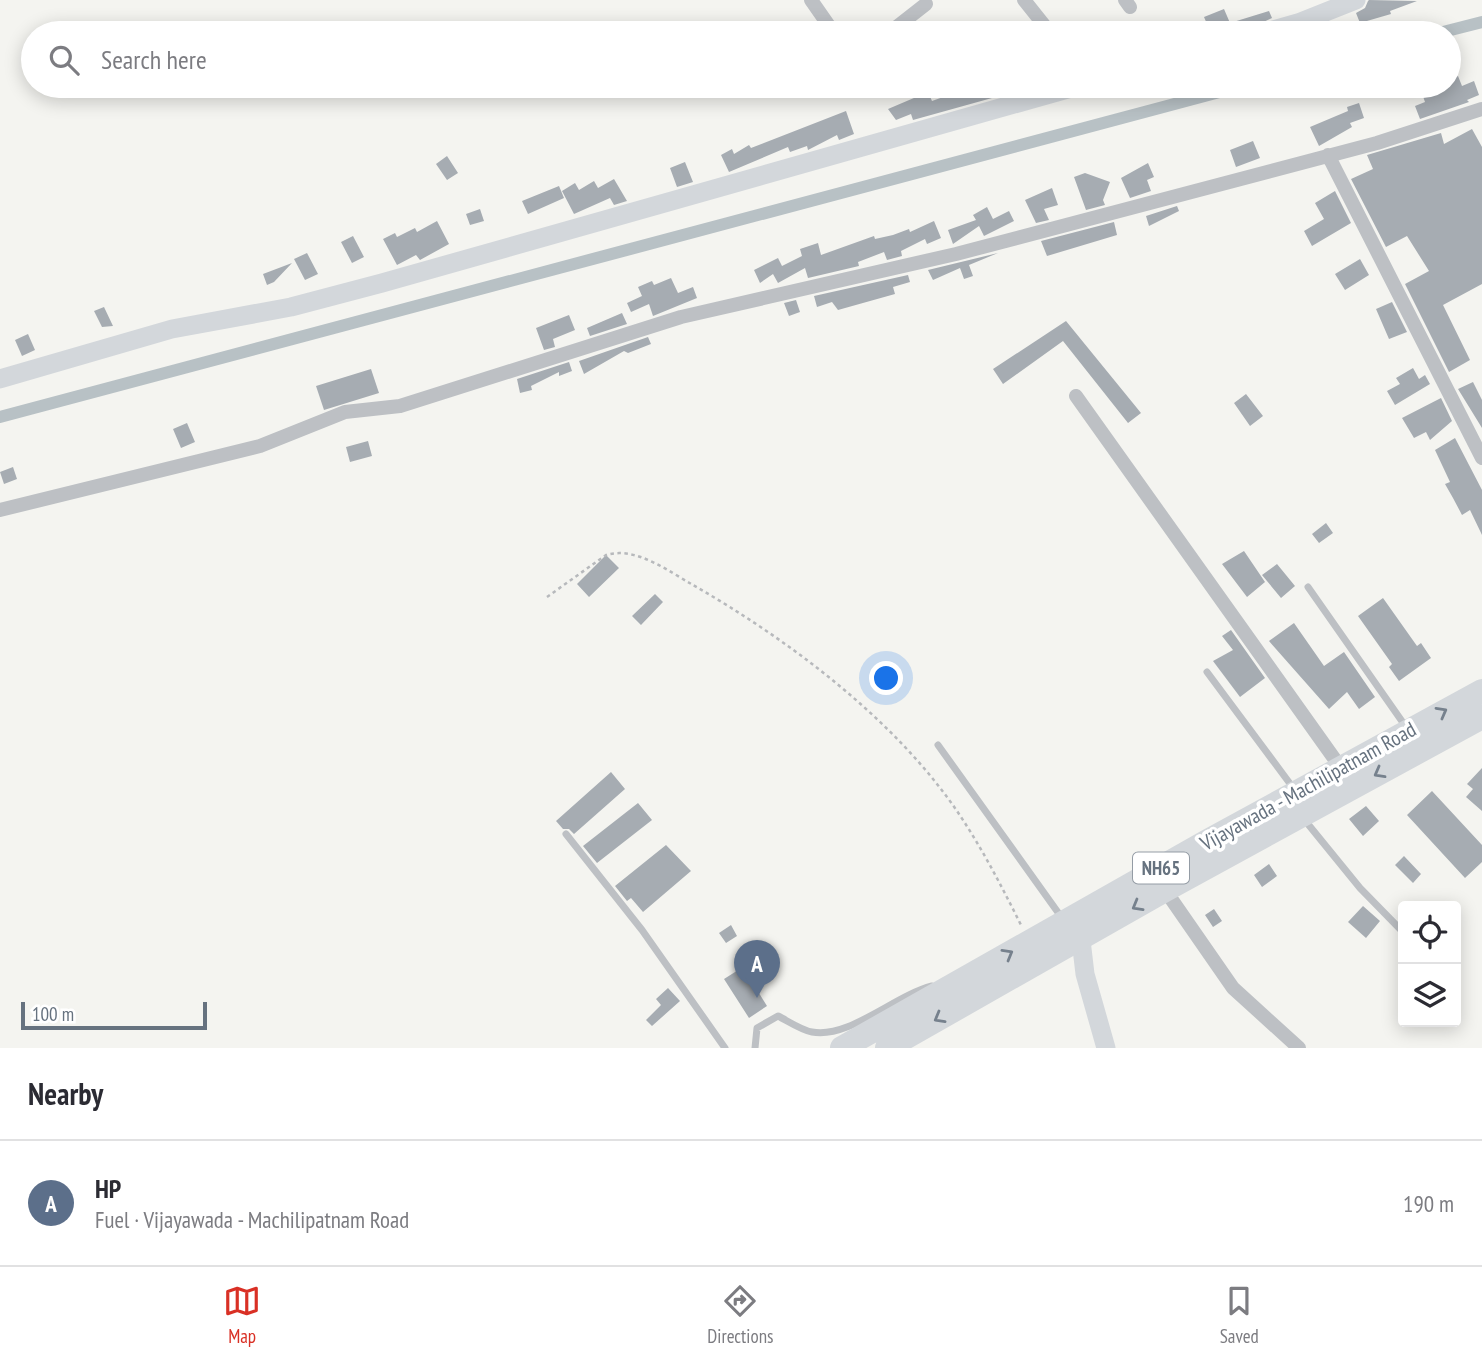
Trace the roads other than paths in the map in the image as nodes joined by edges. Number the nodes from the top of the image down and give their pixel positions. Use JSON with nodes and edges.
{"nodes":[{"id":1,"x":811,"y":0,"type":"edge"},
{"id":2,"x":1024,"y":0,"type":"edge"},
{"id":3,"x":1356,"y":0,"type":"edge"},
{"id":4,"x":927,"y":1,"type":"edge"},
{"id":5,"x":826,"y":21,"type":"edge"},
{"id":6,"x":903,"y":21,"type":"edge"},
{"id":7,"x":1041,"y":21,"type":"edge"},
{"id":8,"x":1303,"y":21,"type":"edge"},
{"id":9,"x":1036,"y":98,"type":"edge"},
{"id":10,"x":1482,"y":109,"type":"edge"},
{"id":11,"x":1328,"y":155,"type":"junction"},
{"id":12,"x":0,"y":379,"type":"edge"},
{"id":13,"x":1076,"y":396,"type":"dead end"},
{"id":14,"x":1482,"y":458,"type":"edge"},
{"id":15,"x":0,"y":510,"type":"edge"},
{"id":16,"x":1308,"y":587,"type":"dead end"},
{"id":17,"x":1208,"y":672,"type":"dead end"},
{"id":18,"x":1482,"y":691,"type":"edge"},
{"id":19,"x":1482,"y":717,"type":"edge"},
{"id":20,"x":1408,"y":731,"type":"junction"},
{"id":21,"x":938,"y":745,"type":"dead end"},
{"id":22,"x":1341,"y":768,"type":"junction"},
{"id":23,"x":1299,"y":804,"type":"junction"},
{"id":24,"x":566,"y":834,"type":"dead end"},
{"id":25,"x":1165,"y":890,"type":"junction"},
{"id":26,"x":1398,"y":927,"type":"edge"},
{"id":27,"x":1073,"y":931,"type":"junction"},
{"id":28,"x":971,"y":975,"type":"junction"},
{"id":29,"x":725,"y":1048,"type":"edge"},
{"id":30,"x":755,"y":1048,"type":"edge"},
{"id":31,"x":842,"y":1048,"type":"edge"},
{"id":32,"x":887,"y":1048,"type":"edge"},
{"id":33,"x":1106,"y":1048,"type":"edge"},
{"id":34,"x":1299,"y":1048,"type":"edge"}],
"edges":[{"from":1,"to":5,"type":"street"},
{"from":2,"to":7,"type":"street"},
{"from":3,"to":8,"type":"street"},
{"from":4,"to":6,"type":"street"},
{"from":9,"to":12,"type":"street"},
{"from":10,"to":11,"type":"street"},
{"from":11,"to":14,"type":"street"},
{"from":11,"to":15,"type":"street"},
{"from":13,"to":22,"type":"street"},
{"from":16,"to":20,"type":"lane"},
{"from":17,"to":23,"type":"lane"},
{"from":20,"to":18,"type":"highway","name":"Vijayawada - Machilipatnam Road","number":"NH65","one_way":true},
{"from":19,"to":23,"type":"highway","name":"Vijayawada - Machilipatnam Road","number":"NH65","one_way":true},
{"from":20,"to":22,"type":"highway","name":"Vijayawada - Machilipatnam Road","number":"NH65"},
{"from":21,"to":27,"type":"lane"},
{"from":22,"to":23,"type":"highway","name":"Vijayawada - Machilipatnam Road","number":"NH65"},
{"from":23,"to":25,"type":"highway","name":"Vijayawada - Machilipatnam Road","number":"NH65"},
{"from":23,"to":26,"type":"lane"},
{"from":23,"to":27,"type":"highway","name":"Vijayawada - Machilipatnam Road","number":"NH65"},
{"from":24,"to":29,"type":"lane"},
{"from":25,"to":27,"type":"highway","name":"Vijayawada - Machilipatnam Road","number":"NH65","one_way":true},
{"from":25,"to":34,"type":"street"},
{"from":28,"to":27,"type":"highway","name":"Vijayawada - Machilipatnam Road","number":"NH65","one_way":true},
{"from":27,"to":32,"type":"highway","name":"Vijayawada - Machilipatnam Road","number":"NH65","one_way":true},
{"from":27,"to":33,"type":"street"},
{"from":28,"to":30,"type":"lane"},
{"from":28,"to":31,"type":"highway","name":"Vijayawada - Machilipatnam Road","number":"NH65"}]}
